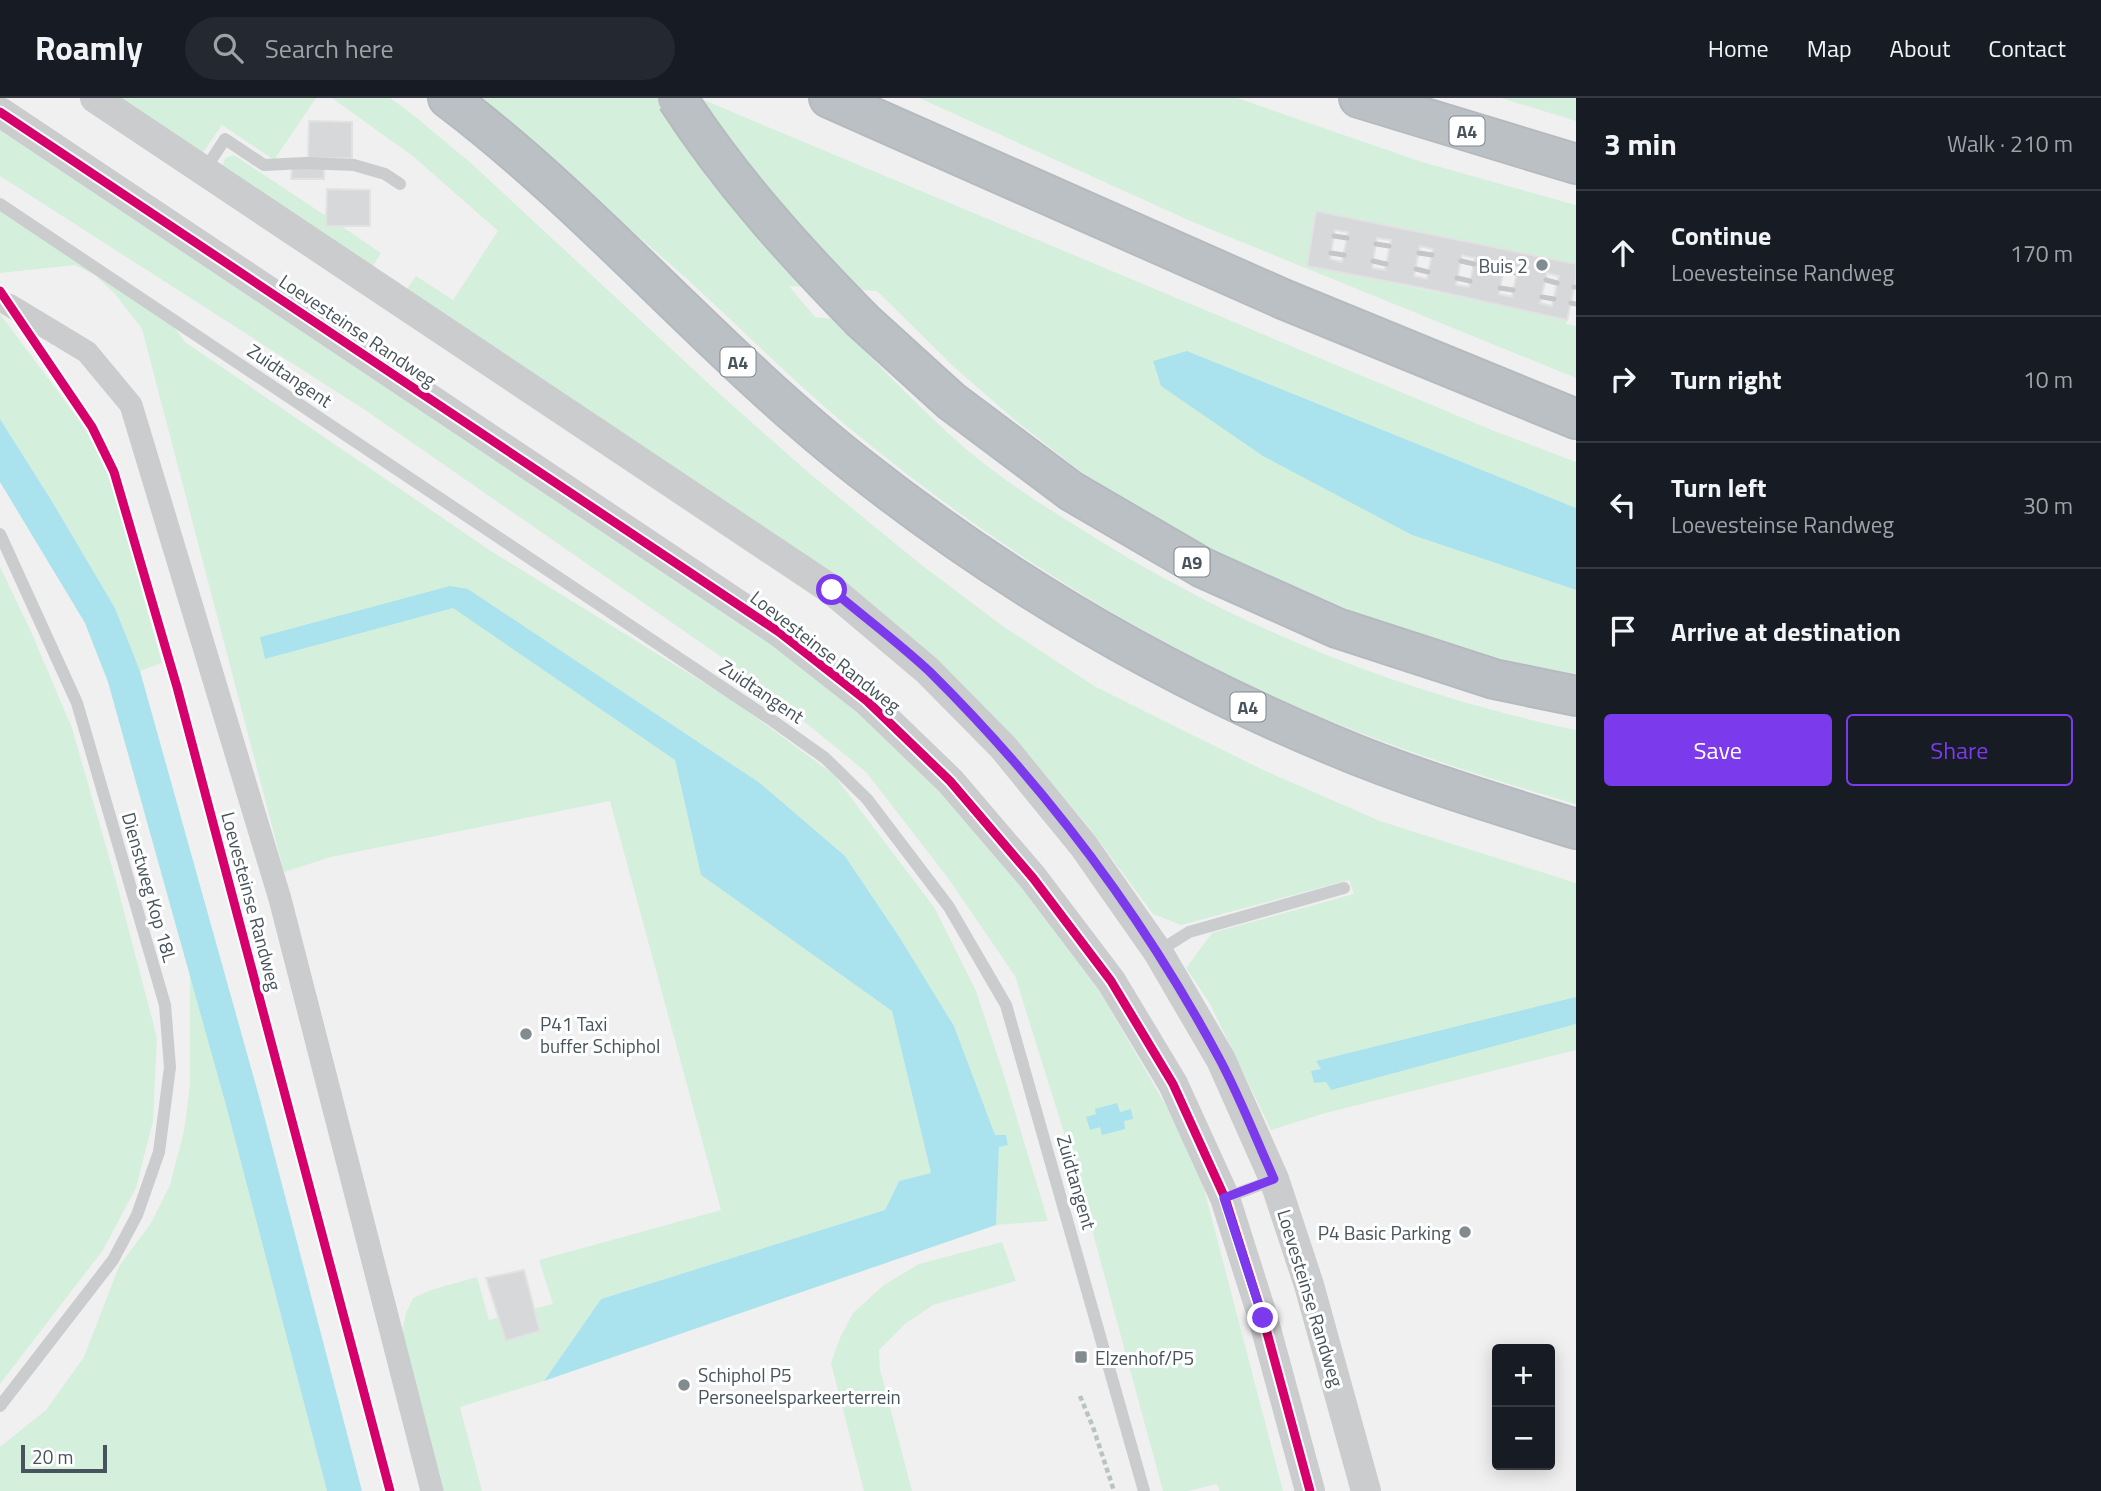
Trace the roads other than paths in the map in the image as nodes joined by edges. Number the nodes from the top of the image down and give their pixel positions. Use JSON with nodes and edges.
{"nodes":[{"id":1,"x":95,"y":98,"type":"edge"},
{"id":2,"x":448,"y":98,"type":"edge"},
{"id":3,"x":677,"y":98,"type":"edge"},
{"id":4,"x":829,"y":98,"type":"edge"},
{"id":5,"x":1359,"y":98,"type":"edge"},
{"id":6,"x":0,"y":112,"type":"edge"},
{"id":7,"x":1576,"y":164,"type":"edge"},
{"id":8,"x":204,"y":171,"type":"junction"},
{"id":9,"x":400,"y":184,"type":"dead end"},
{"id":10,"x":0,"y":204,"type":"edge"},
{"id":11,"x":4,"y":304,"type":"edge"},
{"id":12,"x":1576,"y":419,"type":"edge"},
{"id":13,"x":0,"y":534,"type":"edge"},
{"id":14,"x":1576,"y":696,"type":"edge"},
{"id":15,"x":1576,"y":829,"type":"edge"},
{"id":16,"x":1345,"y":888,"type":"dead end"},
{"id":17,"x":1158,"y":952,"type":"junction"},
{"id":18,"x":1274,"y":1179,"type":"junction"},
{"id":19,"x":1224,"y":1198,"type":"junction"},
{"id":20,"x":0,"y":1406,"type":"edge"},
{"id":21,"x":432,"y":1491,"type":"edge"},
{"id":22,"x":1144,"y":1491,"type":"edge"},
{"id":23,"x":1310,"y":1491,"type":"edge"},
{"id":24,"x":1366,"y":1491,"type":"edge"}],
"edges":[{"from":1,"to":8,"type":"street","name":"Loevesteinse Randweg"},
{"from":2,"to":15,"type":"highway","number":"A4"},
{"from":3,"to":14,"type":"highway","number":"A9","bridge":true},
{"from":4,"to":12,"type":"highway"},
{"from":5,"to":7,"type":"highway","number":"A4"},
{"from":6,"to":19,"type":"street","name":"Loevesteinse Randweg"},
{"from":8,"to":9,"type":"lane"},
{"from":8,"to":17,"type":"street","name":"Loevesteinse Randweg"},
{"from":10,"to":22,"type":"lane","name":"Zuidtangent"},
{"from":11,"to":21,"type":"street","name":"Loevesteinse Randweg"},
{"from":13,"to":20,"type":"lane","name":"Dienstweg Kop 18L"},
{"from":16,"to":17,"type":"lane"},
{"from":17,"to":18,"type":"street","name":"Loevesteinse Randweg"},
{"from":18,"to":19,"type":"lane"},
{"from":18,"to":24,"type":"street","name":"Loevesteinse Randweg"},
{"from":19,"to":23,"type":"street","name":"Loevesteinse Randweg"}]}
